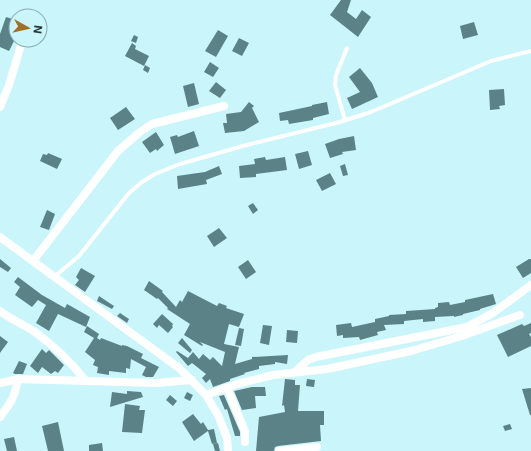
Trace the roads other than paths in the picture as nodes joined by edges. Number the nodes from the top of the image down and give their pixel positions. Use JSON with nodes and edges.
{"nodes":[{"id":1,"x":20,"y":48,"type":"edge"},
{"id":2,"x":347,"y":48,"type":"dead end"},
{"id":3,"x":531,"y":51,"type":"edge"},
{"id":4,"x":224,"y":106,"type":"dead end"},
{"id":5,"x":0,"y":107,"type":"edge"},
{"id":6,"x":345,"y":120,"type":"junction"},
{"id":7,"x":0,"y":237,"type":"edge"},
{"id":8,"x":33,"y":261,"type":"junction"},
{"id":9,"x":54,"y":277,"type":"junction"},
{"id":10,"x":531,"y":285,"type":"edge"},
{"id":11,"x":0,"y":311,"type":"edge"},
{"id":12,"x":520,"y":315,"type":"dead end"},
{"id":13,"x":296,"y":372,"type":"junction"},
{"id":14,"x":18,"y":379,"type":"junction"},
{"id":15,"x":85,"y":380,"type":"junction"},
{"id":16,"x":192,"y":380,"type":"junction"},
{"id":17,"x":0,"y":383,"type":"edge"},
{"id":18,"x":227,"y":388,"type":"junction"},
{"id":19,"x":206,"y":395,"type":"junction"},
{"id":20,"x":0,"y":417,"type":"edge"},
{"id":21,"x":245,"y":442,"type":"dead end"},
{"id":22,"x":317,"y":447,"type":"dead end"},
{"id":23,"x":228,"y":451,"type":"edge"},
{"id":24,"x":279,"y":451,"type":"edge"}],
"edges":[{"from":1,"to":5,"type":"street"},
{"from":2,"to":6,"type":"lane"},
{"from":3,"to":6,"type":"lane"},
{"from":4,"to":8,"type":"street"},
{"from":6,"to":9,"type":"lane"},
{"from":7,"to":8,"type":"street"},
{"from":8,"to":9,"type":"street"},
{"from":9,"to":16,"type":"street"},
{"from":10,"to":13,"type":"street"},
{"from":11,"to":15,"type":"street"},
{"from":12,"to":13,"type":"street"},
{"from":13,"to":18,"type":"street"},
{"from":14,"to":15,"type":"street"},
{"from":14,"to":17,"type":"street"},
{"from":14,"to":20,"type":"street"},
{"from":15,"to":16,"type":"street"},
{"from":16,"to":19,"type":"street"},
{"from":18,"to":19,"type":"street"},
{"from":18,"to":21,"type":"street"},
{"from":19,"to":23,"type":"street"},
{"from":22,"to":24,"type":"street"}]}
